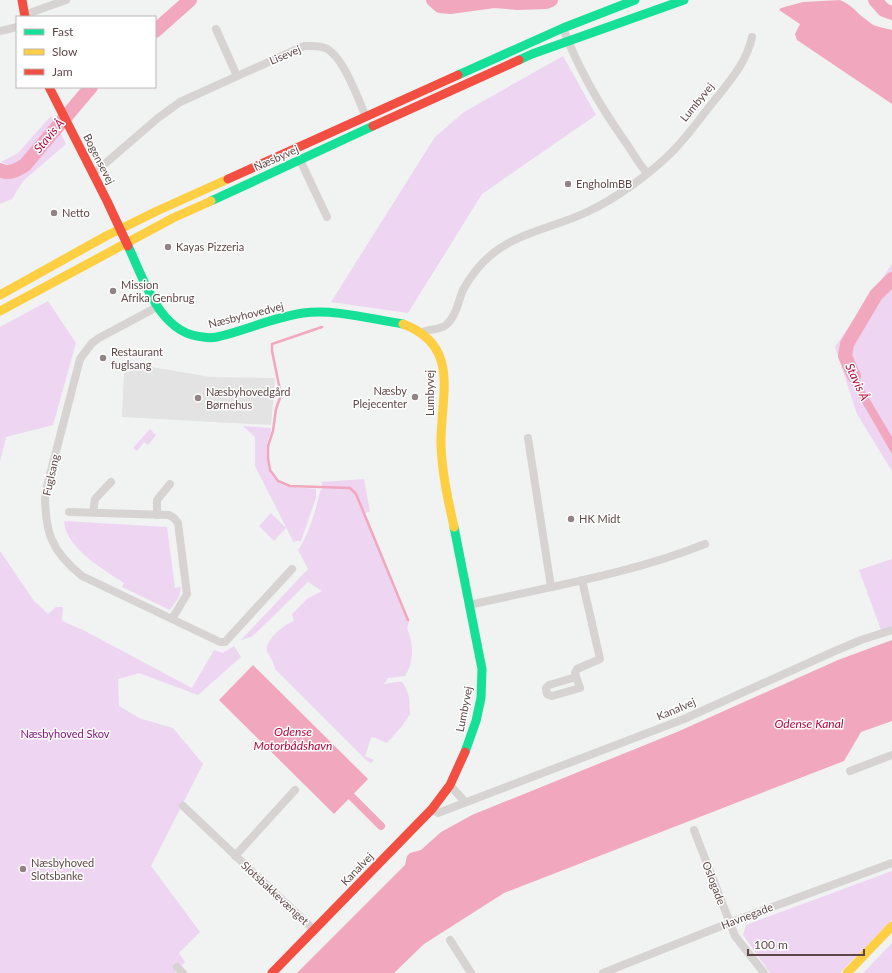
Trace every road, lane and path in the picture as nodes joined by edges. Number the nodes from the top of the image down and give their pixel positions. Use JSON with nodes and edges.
{"nodes":[{"id":1,"x":22,"y":0,"type":"edge"},
{"id":2,"x":66,"y":0,"type":"edge"},
{"id":3,"x":635,"y":0,"type":"edge"},
{"id":4,"x":684,"y":0,"type":"edge"},
{"id":5,"x":24,"y":16,"type":"edge"},
{"id":6,"x":16,"y":27,"type":"edge"},
{"id":7,"x":563,"y":28,"type":"junction"},
{"id":8,"x":216,"y":29,"type":"dead end"},
{"id":9,"x":0,"y":31,"type":"edge"},
{"id":10,"x":752,"y":37,"type":"dead end"},
{"id":11,"x":568,"y":41,"type":"junction"},
{"id":12,"x":237,"y":76,"type":"junction"},
{"id":13,"x":49,"y":88,"type":"edge"},
{"id":14,"x":366,"y":117,"type":"junction"},
{"id":15,"x":300,"y":160,"type":"junction"},
{"id":16,"x":647,"y":173,"type":"junction"},
{"id":17,"x":93,"y":174,"type":"junction"},
{"id":18,"x":182,"y":200,"type":"junction"},
{"id":19,"x":327,"y":217,"type":"dead end"},
{"id":20,"x":120,"y":229,"type":"junction"},
{"id":21,"x":127,"y":243,"type":"junction"},
{"id":22,"x":57,"y":280,"type":"junction"},
{"id":23,"x":0,"y":295,"type":"edge"},
{"id":24,"x":157,"y":307,"type":"junction"},
{"id":25,"x":0,"y":311,"type":"edge"},
{"id":26,"x":420,"y":333,"type":"junction"},
{"id":27,"x":528,"y":438,"type":"dead end"},
{"id":28,"x":110,"y":482,"type":"dead end"},
{"id":29,"x":170,"y":484,"type":"dead end"},
{"id":30,"x":69,"y":512,"type":"dead end"},
{"id":31,"x":92,"y":512,"type":"junction"},
{"id":32,"x":157,"y":514,"type":"junction"},
{"id":33,"x":705,"y":544,"type":"dead end"},
{"id":34,"x":292,"y":568,"type":"dead end"},
{"id":35,"x":582,"y":580,"type":"junction"},
{"id":36,"x":551,"y":587,"type":"junction"},
{"id":37,"x":469,"y":605,"type":"junction"},
{"id":38,"x":172,"y":619,"type":"junction"},
{"id":39,"x":892,"y":630,"type":"edge"},
{"id":40,"x":576,"y":678,"type":"dead end"},
{"id":41,"x":892,"y":756,"type":"edge"},
{"id":42,"x":850,"y":771,"type":"dead end"},
{"id":43,"x":450,"y":785,"type":"junction"},
{"id":44,"x":295,"y":790,"type":"dead end"},
{"id":45,"x":466,"y":802,"type":"junction"},
{"id":46,"x":183,"y":806,"type":"dead end"},
{"id":47,"x":432,"y":809,"type":"junction"},
{"id":48,"x":694,"y":830,"type":"dead end"},
{"id":49,"x":235,"y":856,"type":"junction"},
{"id":50,"x":892,"y":863,"type":"edge"},
{"id":51,"x":729,"y":923,"type":"junction"},
{"id":52,"x":892,"y":926,"type":"edge"},
{"id":53,"x":314,"y":930,"type":"junction"},
{"id":54,"x":450,"y":940,"type":"dead end"},
{"id":55,"x":272,"y":973,"type":"edge"},
{"id":56,"x":471,"y":973,"type":"edge"},
{"id":57,"x":603,"y":973,"type":"edge"},
{"id":58,"x":764,"y":973,"type":"edge"},
{"id":59,"x":847,"y":973,"type":"edge"}],
"edges":[{"from":1,"to":5,"type":"street"},
{"from":2,"to":5,"type":"street"},
{"from":3,"to":7,"type":"street","name":"Næsbyvej"},
{"from":4,"to":11,"type":"street","name":"Næsbyvej"},
{"from":6,"to":9,"type":"street"},
{"from":7,"to":11,"type":"street"},
{"from":7,"to":14,"type":"street","name":"Næsbyvej"},
{"from":8,"to":12,"type":"street"},
{"from":10,"to":16,"type":"street","name":"Lumbyvej"},
{"from":11,"to":15,"type":"street","name":"Næsbyvej"},
{"from":11,"to":16,"type":"street"},
{"from":12,"to":14,"type":"street","name":"Lisevej"},
{"from":12,"to":17,"type":"street","name":"Lisevej"},
{"from":13,"to":17,"type":"street","name":"Bogensevej"},
{"from":14,"to":18,"type":"street","name":"Næsbyvej"},
{"from":15,"to":19,"type":"street"},
{"from":15,"to":21,"type":"street","name":"Næsbyvej"},
{"from":16,"to":26,"type":"street","name":"Lumbyvej"},
{"from":17,"to":20,"type":"street","name":"Bogensevej"},
{"from":18,"to":20,"type":"street","name":"Næsbyvej"},
{"from":18,"to":21,"type":"street"},
{"from":20,"to":21,"type":"street","name":"Bogensevej"},
{"from":20,"to":22,"type":"street"},
{"from":20,"to":23,"type":"street","name":"Næsbyvej"},
{"from":21,"to":22,"type":"street","name":"Næsbyvej"},
{"from":21,"to":24,"type":"street","name":"Næsbyhovedvej"},
{"from":22,"to":25,"type":"street","name":"Næsbyvej"},
{"from":24,"to":26,"type":"street","name":"Næsbyhovedvej"},
{"from":24,"to":38,"type":"street","name":"Fuglsang"},
{"from":26,"to":37,"type":"street","name":"Lumbyvej"},
{"from":27,"to":36,"type":"street"},
{"from":28,"to":31,"type":"street"},
{"from":29,"to":32,"type":"street"},
{"from":30,"to":31,"type":"street"},
{"from":31,"to":32,"type":"street"},
{"from":32,"to":38,"type":"street"},
{"from":33,"to":35,"type":"street"},
{"from":34,"to":38,"type":"street","name":"Fuglsang"},
{"from":35,"to":36,"type":"street"},
{"from":35,"to":40,"type":"street"},
{"from":36,"to":37,"type":"street"},
{"from":37,"to":43,"type":"street","name":"Lumbyvej"},
{"from":39,"to":45,"type":"street","name":"Kanalvej"},
{"from":41,"to":42,"type":"street"},
{"from":43,"to":45,"type":"street"},
{"from":43,"to":47,"type":"street","name":"Lumbyvej"},
{"from":44,"to":49,"type":"street","name":"Slotsbakkevænget"},
{"from":45,"to":47,"type":"street","name":"Kanalvej"},
{"from":46,"to":49,"type":"street","name":"Slotsbakkevænget"},
{"from":47,"to":53,"type":"street","name":"Kanalvej"},
{"from":48,"to":51,"type":"street","name":"Oslogade"},
{"from":49,"to":53,"type":"street","name":"Slotsbakkevænget"},
{"from":50,"to":51,"type":"street","name":"Havnegade"},
{"from":51,"to":57,"type":"street","name":"Havnegade"},
{"from":51,"to":58,"type":"street","name":"Oslogade"},
{"from":52,"to":59,"type":"street"},
{"from":53,"to":55,"type":"street","name":"Kanalvej"},
{"from":54,"to":56,"type":"street"}]}
